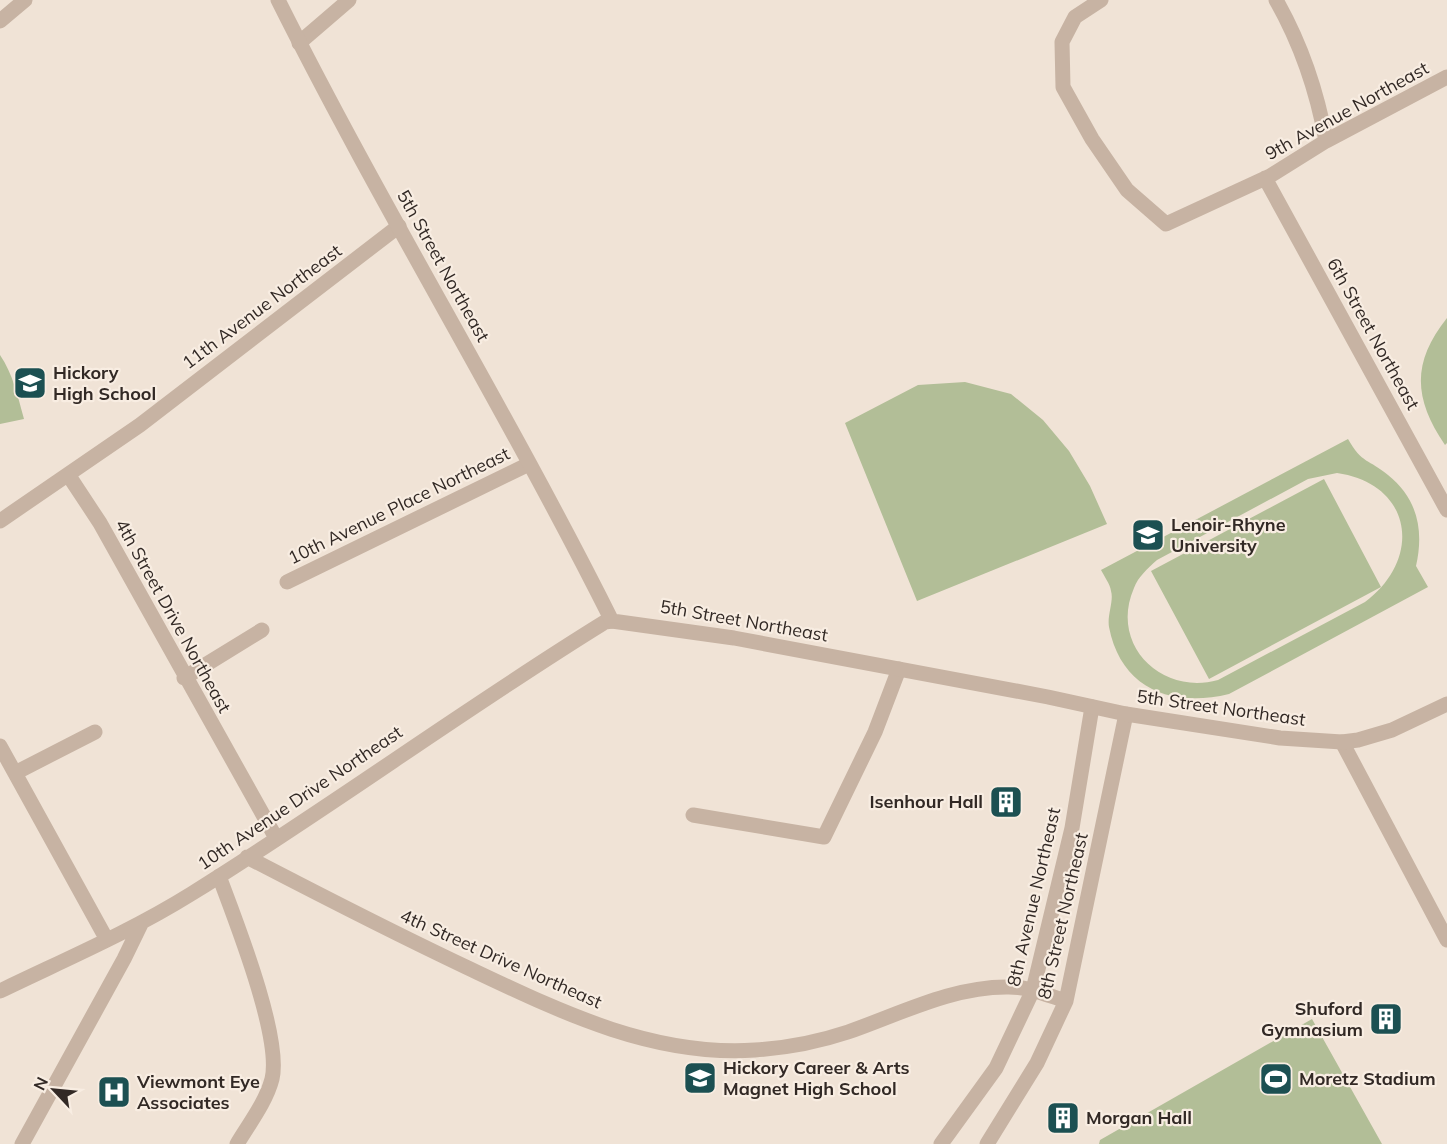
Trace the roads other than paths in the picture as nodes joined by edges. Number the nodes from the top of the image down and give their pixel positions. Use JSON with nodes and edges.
{"nodes":[{"id":1,"x":25,"y":0,"type":"edge"},
{"id":2,"x":278,"y":0,"type":"edge"},
{"id":3,"x":349,"y":0,"type":"edge"},
{"id":4,"x":1101,"y":0,"type":"edge"},
{"id":5,"x":1276,"y":0,"type":"edge"},
{"id":6,"x":0,"y":21,"type":"edge"},
{"id":7,"x":299,"y":43,"type":"junction"},
{"id":8,"x":1447,"y":77,"type":"edge"},
{"id":9,"x":1326,"y":141,"type":"junction"},
{"id":10,"x":1265,"y":178,"type":"junction"},
{"id":11,"x":399,"y":226,"type":"junction"},
{"id":12,"x":529,"y":464,"type":"junction"},
{"id":13,"x":69,"y":476,"type":"junction"},
{"id":14,"x":1447,"y":510,"type":"edge"},
{"id":15,"x":0,"y":521,"type":"edge"},
{"id":16,"x":287,"y":582,"type":"dead end"},
{"id":17,"x":612,"y":621,"type":"junction"},
{"id":18,"x":262,"y":630,"type":"dead end"},
{"id":19,"x":899,"y":669,"type":"junction"},
{"id":20,"x":184,"y":678,"type":"junction"},
{"id":21,"x":1447,"y":704,"type":"edge"},
{"id":22,"x":1092,"y":707,"type":"junction"},
{"id":23,"x":1126,"y":714,"type":"junction"},
{"id":24,"x":95,"y":732,"type":"dead end"},
{"id":25,"x":1342,"y":742,"type":"junction"},
{"id":26,"x":0,"y":746,"type":"edge"},
{"id":27,"x":15,"y":773,"type":"junction"},
{"id":28,"x":693,"y":815,"type":"dead end"},
{"id":29,"x":276,"y":838,"type":"junction"},
{"id":30,"x":247,"y":857,"type":"junction"},
{"id":31,"x":219,"y":876,"type":"junction"},
{"id":32,"x":142,"y":922,"type":"junction"},
{"id":33,"x":107,"y":940,"type":"junction"},
{"id":34,"x":1447,"y":940,"type":"edge"},
{"id":35,"x":1034,"y":990,"type":"junction"},
{"id":36,"x":0,"y":991,"type":"edge"},
{"id":37,"x":1066,"y":1001,"type":"junction"},
{"id":38,"x":22,"y":1144,"type":"edge"},
{"id":39,"x":237,"y":1144,"type":"edge"},
{"id":40,"x":941,"y":1144,"type":"edge"},
{"id":41,"x":987,"y":1144,"type":"edge"}],
"edges":[{"from":1,"to":6,"type":"street"},
{"from":2,"to":7,"type":"street","name":"5th Street Northeast"},
{"from":3,"to":7,"type":"street"},
{"from":4,"to":10,"type":"street","name":"9th Avenue Northeast"},
{"from":5,"to":9,"type":"street"},
{"from":7,"to":11,"type":"street","name":"5th Street Northeast"},
{"from":8,"to":9,"type":"street","name":"9th Avenue Northeast"},
{"from":9,"to":10,"type":"street","name":"9th Avenue Northeast"},
{"from":10,"to":14,"type":"street","name":"6th Street Northeast"},
{"from":11,"to":12,"type":"street","name":"5th Street Northeast"},
{"from":11,"to":13,"type":"street","name":"11th Avenue Northeast"},
{"from":12,"to":16,"type":"street","name":"10th Avenue Place Northeast"},
{"from":12,"to":17,"type":"street","name":"5th Street Northeast"},
{"from":13,"to":15,"type":"street","name":"11th Avenue Northeast"},
{"from":13,"to":20,"type":"street","name":"4th Street Drive Northeast"},
{"from":17,"to":19,"type":"street","name":"5th Street Northeast"},
{"from":17,"to":29,"type":"street","name":"10th Avenue Drive Northeast"},
{"from":18,"to":20,"type":"street"},
{"from":19,"to":22,"type":"street","name":"5th Street Northeast"},
{"from":19,"to":28,"type":"street"},
{"from":20,"to":29,"type":"street","name":"4th Street Drive Northeast"},
{"from":21,"to":25,"type":"street","name":"5th Street Northeast"},
{"from":22,"to":23,"type":"street","name":"5th Street Northeast"},
{"from":22,"to":35,"type":"street","name":"8th Avenue Northeast"},
{"from":23,"to":25,"type":"street","name":"5th Street Northeast"},
{"from":23,"to":37,"type":"street","name":"8th Street Northeast"},
{"from":24,"to":27,"type":"street"},
{"from":25,"to":34,"type":"street"},
{"from":26,"to":27,"type":"street"},
{"from":27,"to":33,"type":"street"},
{"from":29,"to":30,"type":"street","name":"10th Avenue Drive Northeast"},
{"from":30,"to":31,"type":"street","name":"10th Avenue Drive Northeast"},
{"from":30,"to":35,"type":"street","name":"4th Street Drive Northeast"},
{"from":31,"to":32,"type":"street","name":"10th Avenue Drive Northeast"},
{"from":31,"to":39,"type":"street"},
{"from":32,"to":33,"type":"street","name":"10th Avenue Drive Northeast"},
{"from":32,"to":38,"type":"street"},
{"from":33,"to":36,"type":"street","name":"10th Avenue Drive Northeast"},
{"from":35,"to":37,"type":"street","name":"4th Street Drive Northeast"},
{"from":35,"to":40,"type":"street","name":"8th Avenue Northeast"},
{"from":37,"to":41,"type":"street","name":"8th Street Northeast"}]}
